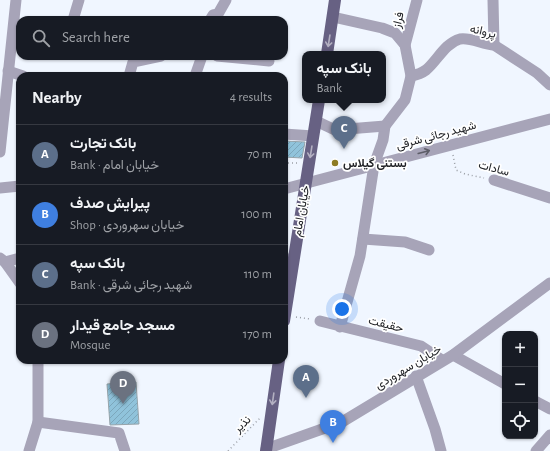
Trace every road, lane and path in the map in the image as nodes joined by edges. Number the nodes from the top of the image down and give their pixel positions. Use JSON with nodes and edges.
{"nodes":[{"id":1,"x":16,"y":0,"type":"edge"},
{"id":2,"x":79,"y":0,"type":"edge"},
{"id":3,"x":226,"y":0,"type":"edge"},
{"id":4,"x":335,"y":0,"type":"edge"},
{"id":5,"x":417,"y":0,"type":"edge"},
{"id":6,"x":493,"y":0,"type":"edge"},
{"id":7,"x":74,"y":16,"type":"edge"},
{"id":8,"x":212,"y":16,"type":"edge"},
{"id":9,"x":333,"y":17,"type":"junction"},
{"id":10,"x":405,"y":45,"type":"junction"},
{"id":11,"x":494,"y":45,"type":"junction"},
{"id":12,"x":327,"y":51,"type":"edge"},
{"id":13,"x":142,"y":60,"type":"edge"},
{"id":14,"x":201,"y":60,"type":"edge"},
{"id":15,"x":259,"y":60,"type":"edge"},
{"id":16,"x":269,"y":61,"type":"dead end"},
{"id":17,"x":8,"y":71,"type":"junction"},
{"id":18,"x":130,"y":72,"type":"edge"},
{"id":19,"x":196,"y":72,"type":"edge"},
{"id":20,"x":16,"y":74,"type":"edge"},
{"id":21,"x":411,"y":76,"type":"junction"},
{"id":22,"x":550,"y":85,"type":"edge"},
{"id":23,"x":319,"y":103,"type":"edge"},
{"id":24,"x":550,"y":119,"type":"edge"},
{"id":25,"x":316,"y":121,"type":"junction"},
{"id":26,"x":385,"y":126,"type":"junction"},
{"id":27,"x":288,"y":134,"type":"edge"},
{"id":28,"x":313,"y":136,"type":"junction"},
{"id":29,"x":451,"y":145,"type":"junction"},
{"id":30,"x":0,"y":152,"type":"edge"},
{"id":31,"x":288,"y":163,"type":"edge"},
{"id":32,"x":309,"y":164,"type":"junction"},
{"id":33,"x":374,"y":165,"type":"junction"},
{"id":34,"x":494,"y":180,"type":"joint"},
{"id":35,"x":306,"y":184,"type":"junction"},
{"id":36,"x":16,"y":186,"type":"edge"},
{"id":37,"x":0,"y":188,"type":"edge"},
{"id":38,"x":288,"y":188,"type":"edge"},
{"id":39,"x":550,"y":198,"type":"edge"},
{"id":40,"x":363,"y":239,"type":"junction"},
{"id":41,"x":429,"y":250,"type":"dead end"},
{"id":42,"x":16,"y":258,"type":"edge"},
{"id":43,"x":288,"y":259,"type":"edge"},
{"id":44,"x":2,"y":260,"type":"edge"},
{"id":45,"x":16,"y":278,"type":"edge"},
{"id":46,"x":550,"y":283,"type":"edge"},
{"id":47,"x":288,"y":318,"type":"edge"},
{"id":48,"x":320,"y":321,"type":"joint"},
{"id":49,"x":340,"y":326,"type":"junction"},
{"id":50,"x":453,"y":355,"type":"junction"},
{"id":51,"x":442,"y":360,"type":"junction"},
{"id":52,"x":38,"y":364,"type":"edge"},
{"id":53,"x":278,"y":364,"type":"edge"},
{"id":54,"x":416,"y":376,"type":"junction"},
{"id":55,"x":502,"y":382,"type":"edge"},
{"id":56,"x":538,"y":403,"type":"edge"},
{"id":57,"x":550,"y":409,"type":"edge"},
{"id":58,"x":271,"y":413,"type":"junction"},
{"id":59,"x":38,"y":422,"type":"junction"},
{"id":60,"x":550,"y":435,"type":"edge"},
{"id":61,"x":266,"y":450,"type":"edge"},
{"id":62,"x":29,"y":451,"type":"edge"},
{"id":63,"x":125,"y":451,"type":"edge"},
{"id":64,"x":228,"y":451,"type":"edge"},
{"id":65,"x":441,"y":451,"type":"edge"},
{"id":66,"x":536,"y":451,"type":"edge"}],
"edges":[{"from":1,"to":17,"type":"street"},
{"from":2,"to":7,"type":"street"},
{"from":3,"to":8,"type":"street"},
{"from":4,"to":9,"type":"main road"},
{"from":5,"to":10,"type":"street","name":"فراز"},
{"from":6,"to":11,"type":"street"},
{"from":9,"to":10,"type":"street"},
{"from":9,"to":12,"type":"main road","one_way":true},
{"from":10,"to":21,"type":"street"},
{"from":11,"to":21,"type":"street","name":"پروانه"},
{"from":11,"to":22,"type":"street","name":"پروانه"},
{"from":13,"to":18,"type":"street"},
{"from":14,"to":19,"type":"street"},
{"from":15,"to":16,"type":"street"},
{"from":17,"to":20,"type":"street"},
{"from":17,"to":30,"type":"street"},
{"from":21,"to":26,"type":"street"},
{"from":23,"to":25,"type":"main road","name":"خیابان امام"},
{"from":24,"to":29,"type":"street","name":"شهید رجائی شرقی"},
{"from":25,"to":26,"type":"street"},
{"from":25,"to":28,"type":"main road","name":"خیابان امام"},
{"from":26,"to":33,"type":"street"},
{"from":27,"to":28,"type":"street"},
{"from":28,"to":32,"type":"main road","name":"خیابان امام","one_way":true},
{"from":33,"to":29,"type":"street","name":"شهید رجائی شرقی","one_way":true},
{"from":29,"to":34,"type":"path","name":"سادات"},
{"from":31,"to":32,"type":"path"},
{"from":32,"to":35,"type":"main road","name":"خیابان امام"},
{"from":33,"to":35,"type":"street","name":"شهید رجائی شرقی"},
{"from":33,"to":40,"type":"street"},
{"from":34,"to":39,"type":"street","name":"سادات"},
{"from":35,"to":38,"type":"street","name":"شهید رجائی شرقی"},
{"from":35,"to":43,"type":"main road","name":"خیابان امام"},
{"from":36,"to":37,"type":"street"},
{"from":40,"to":41,"type":"street"},
{"from":40,"to":49,"type":"street"},
{"from":42,"to":44,"type":"street"},
{"from":44,"to":45,"type":"street"},
{"from":46,"to":50,"type":"street","name":"خیابان سهروردی"},
{"from":47,"to":48,"type":"path"},
{"from":48,"to":49,"type":"street","name":"حقیقت"},
{"from":49,"to":51,"type":"street","name":"حقیقت"},
{"from":50,"to":51,"type":"street","name":"خیابان سهروردی"},
{"from":50,"to":55,"type":"street"},
{"from":51,"to":54,"type":"street","name":"خیابان سهروردی"},
{"from":52,"to":59,"type":"street"},
{"from":53,"to":58,"type":"main road","one_way":true},
{"from":54,"to":61,"type":"street","name":"خیابان سهروردی"},
{"from":54,"to":65,"type":"street"},
{"from":56,"to":57,"type":"street"},
{"from":58,"to":61,"type":"main road"},
{"from":58,"to":64,"type":"path","name":"نذیر"},
{"from":59,"to":62,"type":"street"},
{"from":59,"to":63,"type":"street"},
{"from":60,"to":66,"type":"street"}]}
